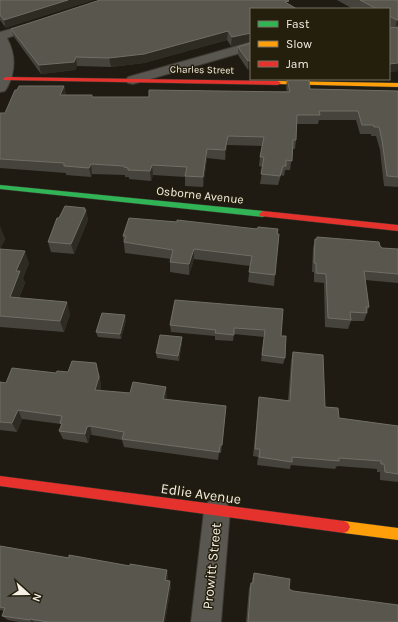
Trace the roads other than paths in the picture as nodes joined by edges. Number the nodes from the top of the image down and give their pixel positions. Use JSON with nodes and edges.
{"nodes":[{"id":1,"x":52,"y":19,"type":"edge"},
{"id":2,"x":0,"y":36,"type":"edge"},
{"id":3,"x":250,"y":46,"type":"edge"},
{"id":4,"x":133,"y":80,"type":"junction"},
{"id":5,"x":3,"y":83,"type":"edge"},
{"id":6,"x":398,"y":85,"type":"edge"},
{"id":7,"x":0,"y":187,"type":"edge"},
{"id":8,"x":398,"y":228,"type":"edge"},
{"id":9,"x":0,"y":481,"type":"edge"},
{"id":10,"x":217,"y":511,"type":"junction"},
{"id":11,"x":398,"y":534,"type":"edge"},
{"id":12,"x":206,"y":622,"type":"edge"}],
"edges":[{"from":1,"to":2,"type":"street"},
{"from":2,"to":5,"type":"street"},
{"from":3,"to":4,"type":"street"},
{"from":4,"to":5,"type":"street","name":"Charles Street"},
{"from":4,"to":6,"type":"street","name":"Charles Street"},
{"from":7,"to":8,"type":"street","name":"Osborne Avenue"},
{"from":9,"to":10,"type":"street","name":"Edlie Avenue"},
{"from":10,"to":11,"type":"street","name":"Edlie Avenue"},
{"from":10,"to":12,"type":"street","name":"Prowitt Street"}]}
